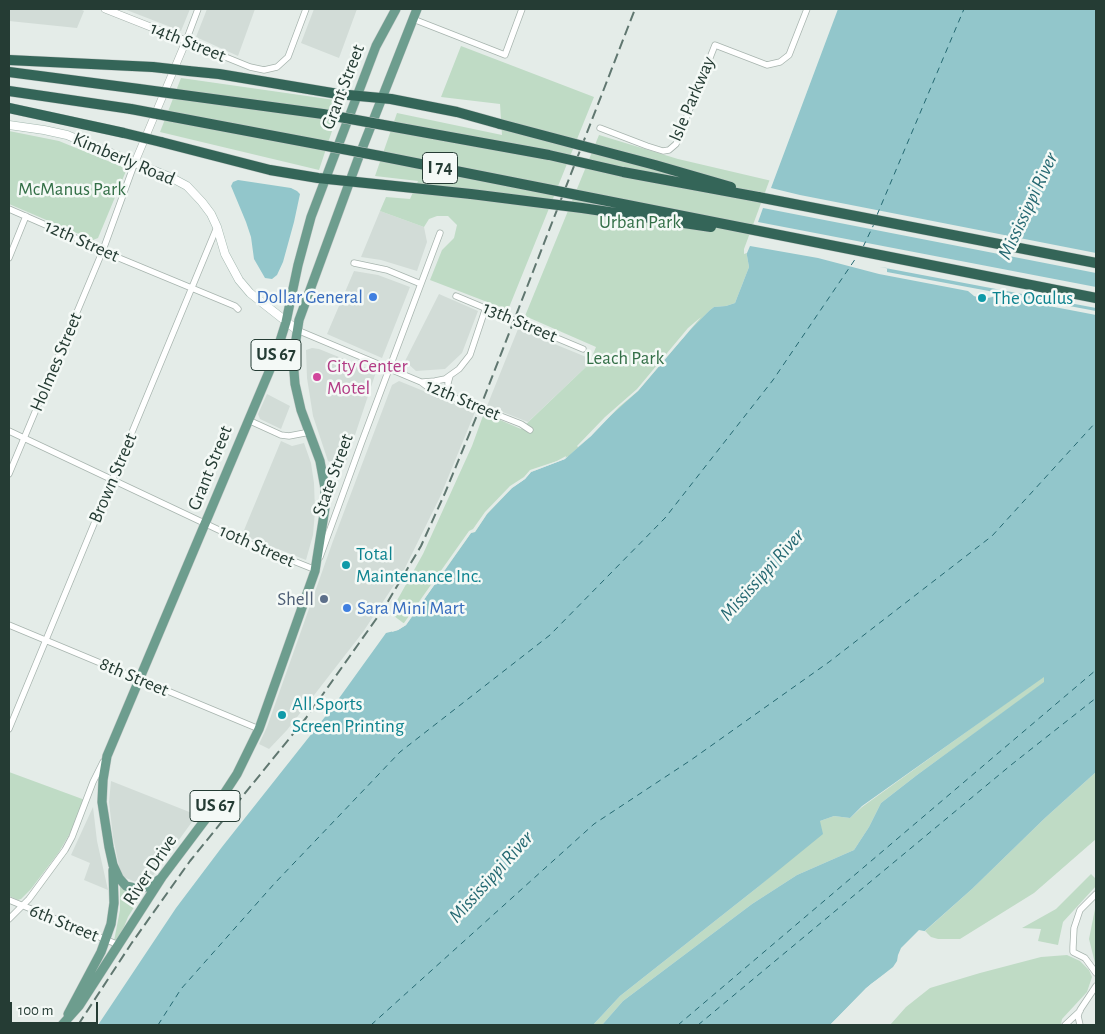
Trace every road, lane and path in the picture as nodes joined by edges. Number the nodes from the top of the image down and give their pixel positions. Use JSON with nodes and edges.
{"nodes":[{"id":1,"x":105,"y":9,"type":"edge"},
{"id":2,"x":198,"y":9,"type":"edge"},
{"id":3,"x":306,"y":9,"type":"edge"},
{"id":4,"x":417,"y":9,"type":"edge"},
{"id":5,"x":522,"y":9,"type":"edge"},
{"id":6,"x":807,"y":9,"type":"edge"},
{"id":7,"x":393,"y":10,"type":"edge"},
{"id":8,"x":412,"y":19,"type":"junction"},
{"id":9,"x":186,"y":41,"type":"junction"},
{"id":10,"x":9,"y":60,"type":"edge"},
{"id":11,"x":9,"y":72,"type":"edge"},
{"id":12,"x":9,"y":90,"type":"edge"},
{"id":13,"x":356,"y":96,"type":"junction"},
{"id":14,"x":383,"y":97,"type":"junction"},
{"id":15,"x":9,"y":108,"type":"edge"},
{"id":16,"x":9,"y":125,"type":"edge"},
{"id":17,"x":600,"y":128,"type":"dead end"},
{"id":18,"x":135,"y":162,"type":"junction"},
{"id":19,"x":325,"y":179,"type":"junction"},
{"id":20,"x":350,"y":182,"type":"junction"},
{"id":21,"x":758,"y":197,"type":"junction"},
{"id":22,"x":9,"y":209,"type":"edge"},
{"id":23,"x":26,"y":216,"type":"junction"},
{"id":24,"x":217,"y":228,"type":"junction"},
{"id":25,"x":749,"y":229,"type":"junction"},
{"id":26,"x":440,"y":233,"type":"dead end"},
{"id":27,"x":103,"y":250,"type":"junction"},
{"id":28,"x":9,"y":258,"type":"edge"},
{"id":29,"x":1096,"y":262,"type":"edge"},
{"id":30,"x":354,"y":263,"type":"dead end"},
{"id":31,"x":421,"y":284,"type":"junction"},
{"id":32,"x":192,"y":288,"type":"junction"},
{"id":33,"x":456,"y":296,"type":"dead end"},
{"id":34,"x":1096,"y":298,"type":"edge"},
{"id":35,"x":486,"y":307,"type":"junction"},
{"id":36,"x":238,"y":309,"type":"dead end"},
{"id":37,"x":286,"y":322,"type":"junction"},
{"id":38,"x":297,"y":330,"type":"junction"},
{"id":39,"x":583,"y":349,"type":"dead end"},
{"id":40,"x":389,"y":368,"type":"junction"},
{"id":41,"x":450,"y":376,"type":"junction"},
{"id":42,"x":421,"y":382,"type":"junction"},
{"id":43,"x":449,"y":395,"type":"junction"},
{"id":44,"x":248,"y":420,"type":"junction"},
{"id":45,"x":530,"y":430,"type":"dead end"},
{"id":46,"x":9,"y":431,"type":"edge"},
{"id":47,"x":310,"y":432,"type":"junction"},
{"id":48,"x":24,"y":438,"type":"junction"},
{"id":49,"x":9,"y":474,"type":"edge"},
{"id":50,"x":112,"y":479,"type":"junction"},
{"id":51,"x":206,"y":523,"type":"junction"},
{"id":52,"x":315,"y":571,"type":"junction"},
{"id":53,"x":9,"y":625,"type":"edge"},
{"id":54,"x":45,"y":640,"type":"junction"},
{"id":55,"x":139,"y":680,"type":"junction"},
{"id":56,"x":9,"y":729,"type":"edge"},
{"id":57,"x":259,"y":729,"type":"junction"},
{"id":58,"x":117,"y":733,"type":"junction"},
{"id":59,"x":113,"y":865,"type":"junction"},
{"id":60,"x":162,"y":877,"type":"junction"},
{"id":61,"x":1096,"y":894,"type":"edge"},
{"id":62,"x":9,"y":900,"type":"edge"},
{"id":63,"x":21,"y":906,"type":"junction"},
{"id":64,"x":9,"y":919,"type":"edge"},
{"id":65,"x":106,"y":940,"type":"junction"},
{"id":66,"x":119,"y":945,"type":"junction"},
{"id":67,"x":1096,"y":973,"type":"edge"},
{"id":68,"x":1096,"y":986,"type":"edge"},
{"id":69,"x":1080,"y":1010,"type":"junction"},
{"id":70,"x":64,"y":1023,"type":"edge"},
{"id":71,"x":1066,"y":1025,"type":"edge"},
{"id":72,"x":1080,"y":1025,"type":"edge"}],
"edges":[{"from":1,"to":9,"type":"street","name":"14th Street"},
{"from":2,"to":9,"type":"street"},
{"from":3,"to":9,"type":"street","name":"14th Street"},
{"from":4,"to":8,"type":"main road","number":"US 67"},
{"from":5,"to":8,"type":"street"},
{"from":6,"to":17,"type":"street","name":"Isle Parkway"},
{"from":7,"to":13,"type":"main road","name":"Grant Street","number":"US 67"},
{"from":8,"to":14,"type":"main road","number":"US 67"},
{"from":9,"to":18,"type":"street"},
{"from":10,"to":13,"type":"highway","bridge":true},
{"from":11,"to":21,"type":"highway","number":"I 74","bridge":true},
{"from":12,"to":25,"type":"highway","number":"I 74","bridge":true},
{"from":13,"to":14,"type":"highway"},
{"from":13,"to":19,"type":"main road","name":"Grant Street","number":"US 67"},
{"from":14,"to":20,"type":"main road","number":"US 67"},
{"from":14,"to":21,"type":"highway","bridge":true},
{"from":15,"to":19,"type":"highway","bridge":true},
{"from":16,"to":18,"type":"main road","name":"Kimberly Road"},
{"from":18,"to":24,"type":"main road","name":"Kimberly Road"},
{"from":18,"to":27,"type":"street","name":"Holmes Street"},
{"from":19,"to":20,"type":"highway"},
{"from":19,"to":37,"type":"main road","name":"Grant Street","number":"US 67"},
{"from":20,"to":25,"type":"highway","bridge":true},
{"from":20,"to":38,"type":"main road","number":"US 67"},
{"from":21,"to":29,"type":"highway","number":"I 74"},
{"from":22,"to":23,"type":"street","name":"12th Street"},
{"from":23,"to":27,"type":"street","name":"12th Street"},
{"from":23,"to":28,"type":"street"},
{"from":24,"to":32,"type":"street","name":"Brown Street"},
{"from":24,"to":37,"type":"main road","name":"Kimberly Road"},
{"from":25,"to":34,"type":"highway","number":"I 74"},
{"from":26,"to":31,"type":"street","name":"State Street"},
{"from":27,"to":32,"type":"street","name":"12th Street"},
{"from":27,"to":48,"type":"street","name":"Holmes Street"},
{"from":30,"to":31,"type":"street"},
{"from":31,"to":40,"type":"street","name":"State Street"},
{"from":32,"to":36,"type":"street","name":"12th Street"},
{"from":32,"to":50,"type":"street","name":"Brown Street"},
{"from":33,"to":35,"type":"street","name":"13th Street"},
{"from":35,"to":39,"type":"street","name":"13th Street"},
{"from":35,"to":41,"type":"street"},
{"from":37,"to":38,"type":"main road","name":"12th Street"},
{"from":37,"to":44,"type":"main road","name":"Grant Street","number":"US 67"},
{"from":38,"to":40,"type":"street","name":"12th Street"},
{"from":38,"to":47,"type":"main road","number":"US 67"},
{"from":40,"to":42,"type":"street","name":"12th Street"},
{"from":40,"to":52,"type":"street","name":"State Street"},
{"from":41,"to":42,"type":"street"},
{"from":41,"to":43,"type":"street"},
{"from":42,"to":43,"type":"street","name":"12th Street"},
{"from":43,"to":45,"type":"street","name":"12th Street"},
{"from":44,"to":47,"type":"street"},
{"from":44,"to":51,"type":"main road","name":"Grant Street","number":"US 67"},
{"from":46,"to":48,"type":"street","name":"10th Street"},
{"from":47,"to":52,"type":"main road","number":"US 67"},
{"from":48,"to":49,"type":"street","name":"Holmes Street"},
{"from":48,"to":50,"type":"street","name":"10th Street"},
{"from":50,"to":51,"type":"street","name":"10th Street"},
{"from":50,"to":54,"type":"street","name":"Brown Street"},
{"from":51,"to":52,"type":"street","name":"10th Street"},
{"from":51,"to":55,"type":"main road","name":"Grant Street","number":"US 67"},
{"from":52,"to":57,"type":"main road","name":"State Street","number":"US 67"},
{"from":53,"to":54,"type":"street","name":"8th Street"},
{"from":54,"to":55,"type":"street","name":"8th Street"},
{"from":54,"to":56,"type":"street","name":"Brown Street"},
{"from":55,"to":57,"type":"street","name":"8th Street"},
{"from":55,"to":58,"type":"main road","name":"Grant Street","number":"US 67"},
{"from":57,"to":60,"type":"main road","name":"River Drive","number":"US 67"},
{"from":58,"to":59,"type":"main road","number":"US 67"},
{"from":58,"to":63,"type":"street","name":"Grant Street"},
{"from":59,"to":60,"type":"main road"},
{"from":59,"to":65,"type":"main road","number":"US 67"},
{"from":60,"to":66,"type":"main road","name":"River Drive","number":"US 67"},
{"from":61,"to":67,"type":"street"},
{"from":62,"to":63,"type":"street","name":"6th Street"},
{"from":63,"to":64,"type":"street","name":"Grant Street"},
{"from":63,"to":65,"type":"street","name":"6th Street"},
{"from":65,"to":66,"type":"street","name":"6th Street"},
{"from":65,"to":70,"type":"main road","number":"US 67"},
{"from":66,"to":70,"type":"main road","name":"River Drive","number":"US 67"},
{"from":68,"to":69,"type":"street"},
{"from":69,"to":71,"type":"street"},
{"from":69,"to":72,"type":"street"}]}
